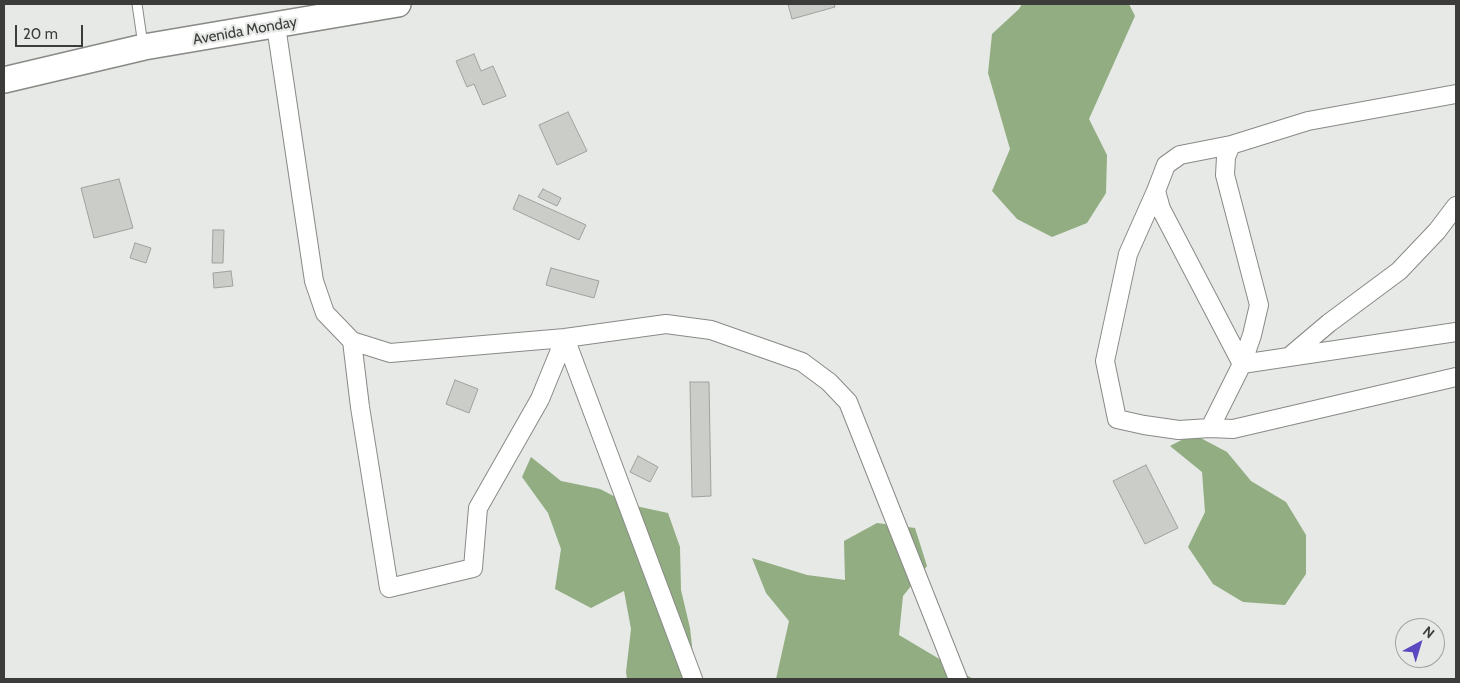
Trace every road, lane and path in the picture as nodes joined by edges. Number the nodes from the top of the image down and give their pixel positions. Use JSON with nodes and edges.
{"nodes":[{"id":1,"x":137,"y":4,"type":"edge"},
{"id":2,"x":398,"y":4,"type":"edge"},
{"id":3,"x":276,"y":26,"type":"junction"},
{"id":4,"x":144,"y":48,"type":"junction"},
{"id":5,"x":4,"y":80,"type":"edge"},
{"id":6,"x":1456,"y":94,"type":"edge"},
{"id":7,"x":1231,"y":146,"type":"junction"},
{"id":8,"x":1156,"y":191,"type":"junction"},
{"id":9,"x":1456,"y":206,"type":"edge"},
{"id":10,"x":1456,"y":332,"type":"edge"},
{"id":11,"x":565,"y":338,"type":"junction"},
{"id":12,"x":352,"y":341,"type":"junction"},
{"id":13,"x":1290,"y":356,"type":"junction"},
{"id":14,"x":1242,"y":364,"type":"junction"},
{"id":15,"x":1456,"y":377,"type":"edge"},
{"id":16,"x":1210,"y":428,"type":"junction"},
{"id":17,"x":693,"y":679,"type":"edge"},
{"id":18,"x":958,"y":679,"type":"edge"}],
"edges":[{"from":1,"to":4,"type":"lane"},
{"from":2,"to":3,"type":"main road","name":"Avenida Monday"},
{"from":3,"to":4,"type":"main road","name":"Avenida Monday"},
{"from":3,"to":12,"type":"street"},
{"from":4,"to":5,"type":"main road","name":"Avenida Monday"},
{"from":6,"to":7,"type":"street"},
{"from":7,"to":8,"type":"street"},
{"from":7,"to":14,"type":"street"},
{"from":8,"to":14,"type":"street"},
{"from":8,"to":16,"type":"street"},
{"from":9,"to":13,"type":"street"},
{"from":10,"to":13,"type":"street"},
{"from":11,"to":12,"type":"street"},
{"from":11,"to":12,"type":"street"},
{"from":11,"to":17,"type":"street"},
{"from":11,"to":18,"type":"street"},
{"from":13,"to":14,"type":"street"},
{"from":14,"to":16,"type":"street"},
{"from":15,"to":16,"type":"street"}]}
